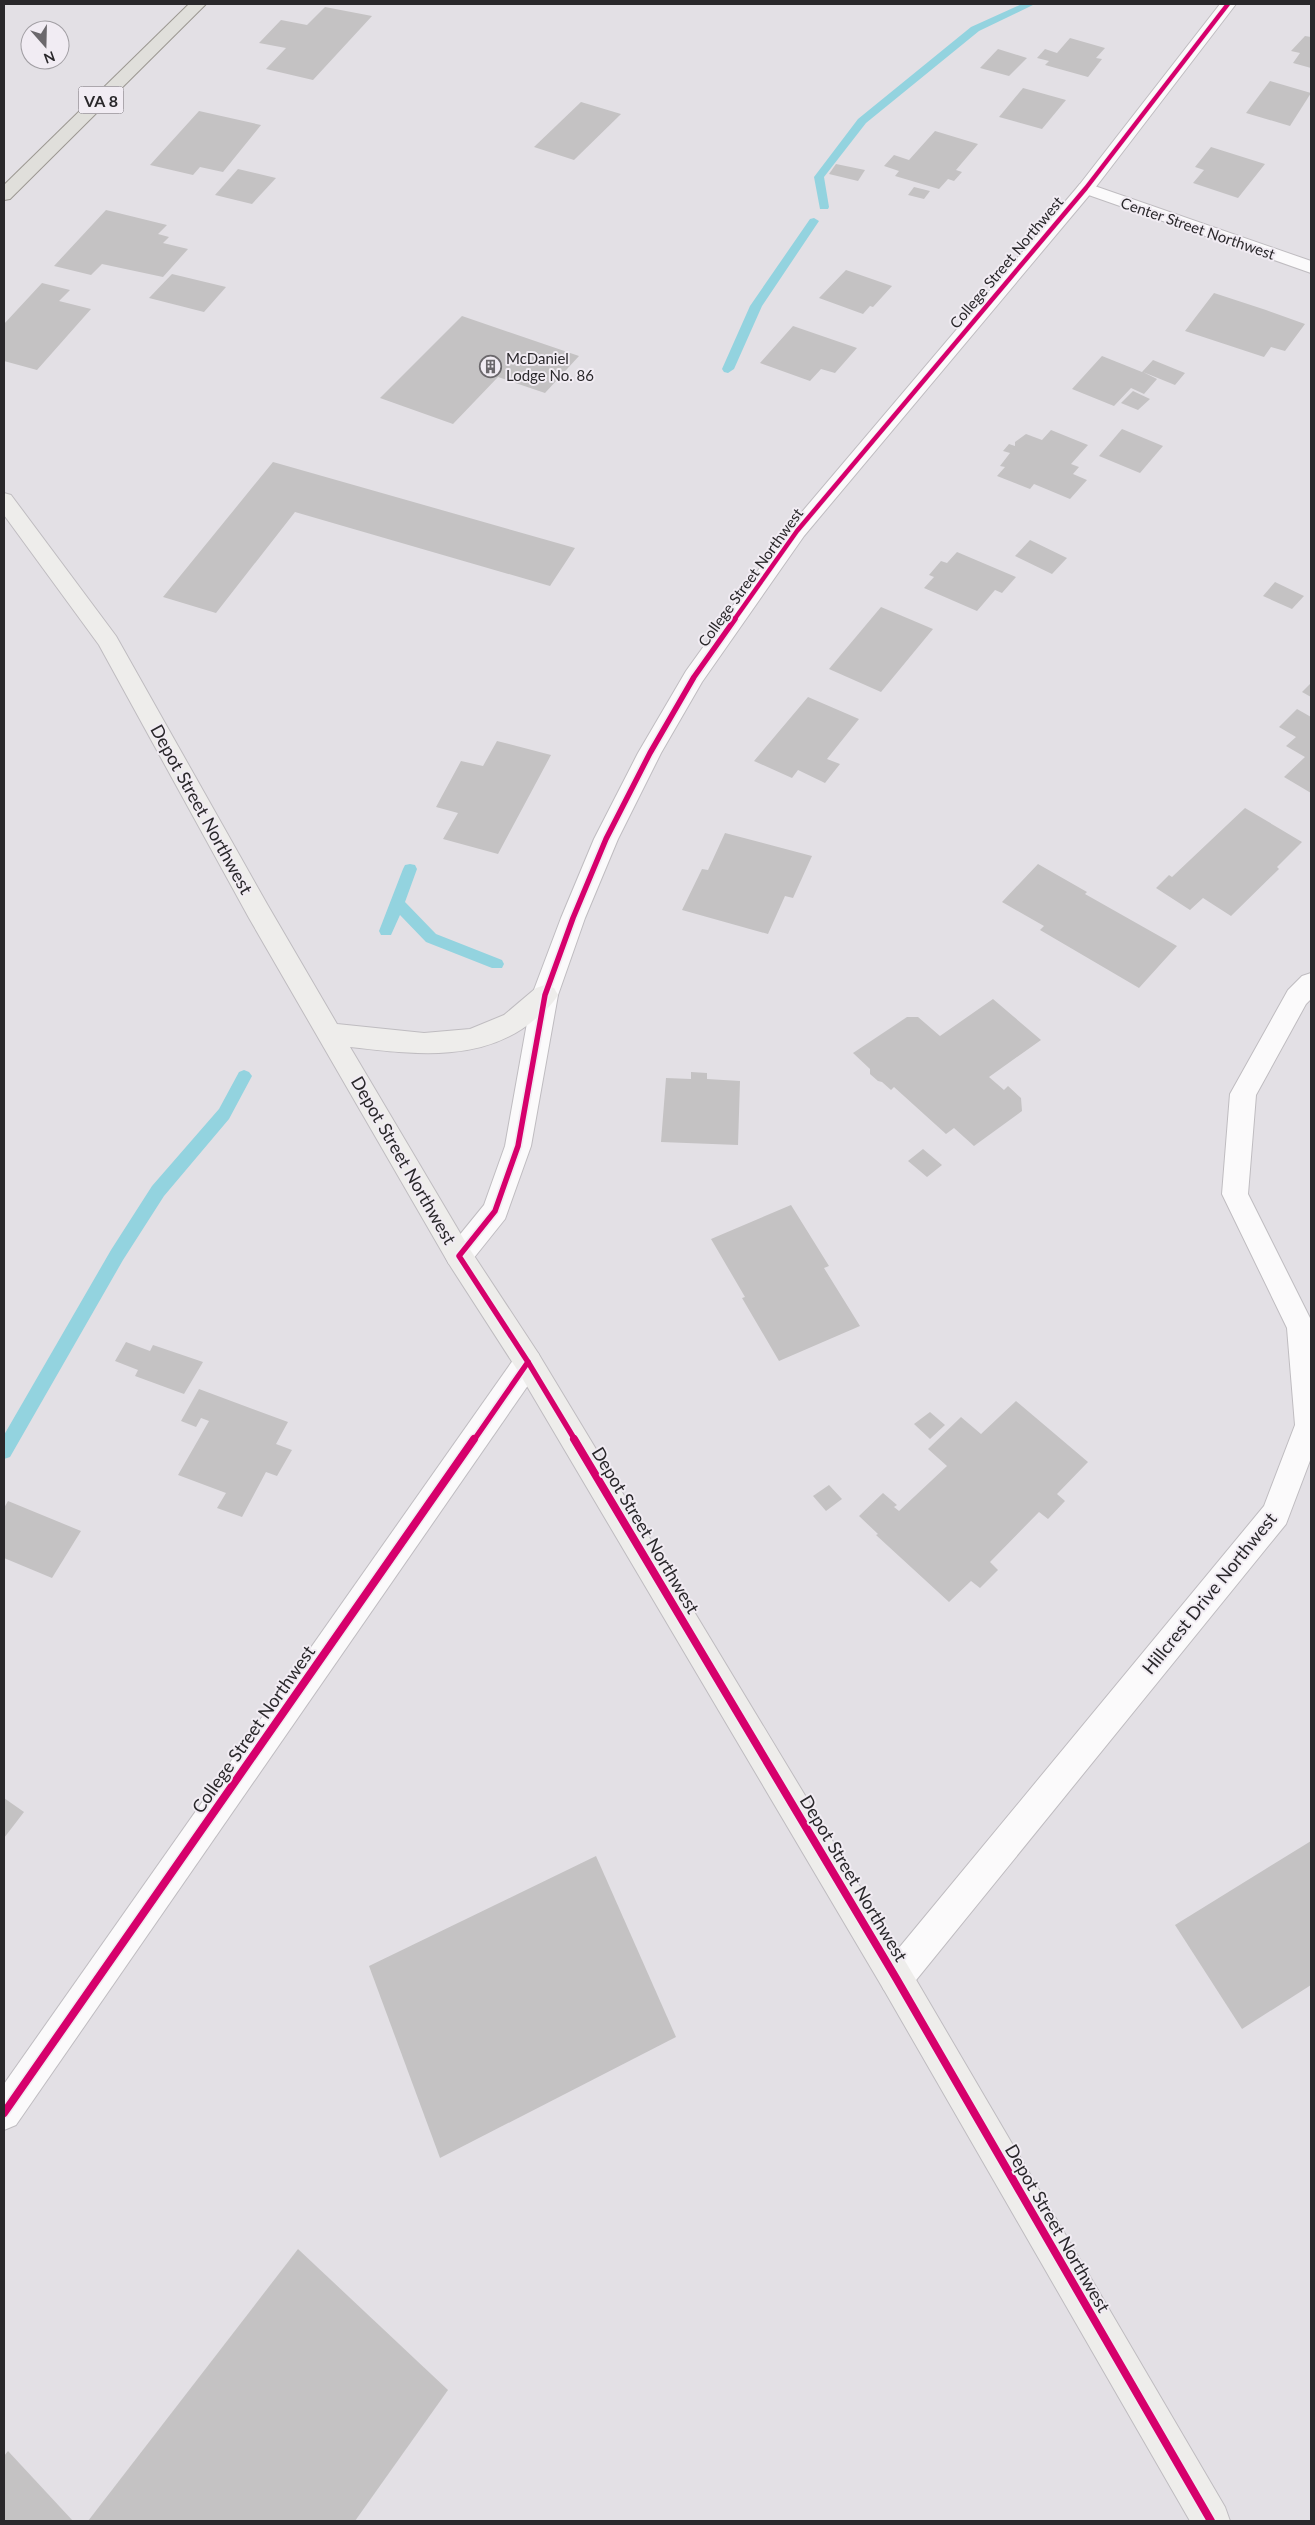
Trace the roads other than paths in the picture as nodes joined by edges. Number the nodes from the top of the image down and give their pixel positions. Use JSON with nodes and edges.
{"nodes":[{"id":1,"x":198,"y":4,"type":"edge"},
{"id":2,"x":1228,"y":4,"type":"edge"},
{"id":3,"x":1086,"y":188,"type":"junction"},
{"id":4,"x":4,"y":195,"type":"edge"},
{"id":5,"x":1311,"y":267,"type":"edge"},
{"id":6,"x":4,"y":500,"type":"edge"},
{"id":7,"x":1311,"y":983,"type":"edge"},
{"id":8,"x":545,"y":994,"type":"junction"},
{"id":9,"x":331,"y":1034,"type":"junction"},
{"id":10,"x":460,"y":1256,"type":"junction"},
{"id":11,"x":528,"y":1362,"type":"junction"},
{"id":12,"x":896,"y":1978,"type":"junction"},
{"id":13,"x":4,"y":2113,"type":"edge"},
{"id":14,"x":1211,"y":2521,"type":"edge"}],
"edges":[{"from":1,"to":4,"type":"main road","number":"VA 8"},
{"from":2,"to":3,"type":"street","name":"College Street Northwest"},
{"from":3,"to":5,"type":"street","name":"Center Street Northwest"},
{"from":3,"to":8,"type":"street","name":"College Street Northwest"},
{"from":6,"to":9,"type":"main road","name":"Depot Street Northwest"},
{"from":7,"to":12,"type":"street","name":"Hillcrest Drive Northwest"},
{"from":8,"to":9,"type":"main road"},
{"from":8,"to":10,"type":"street","name":"College Street Northwest"},
{"from":9,"to":10,"type":"main road","name":"Depot Street Northwest"},
{"from":10,"to":11,"type":"main road","name":"Depot Street Northwest"},
{"from":11,"to":12,"type":"main road","name":"Depot Street Northwest"},
{"from":11,"to":13,"type":"street","name":"College Street Northwest"},
{"from":12,"to":14,"type":"main road","name":"Depot Street Northwest"}]}
